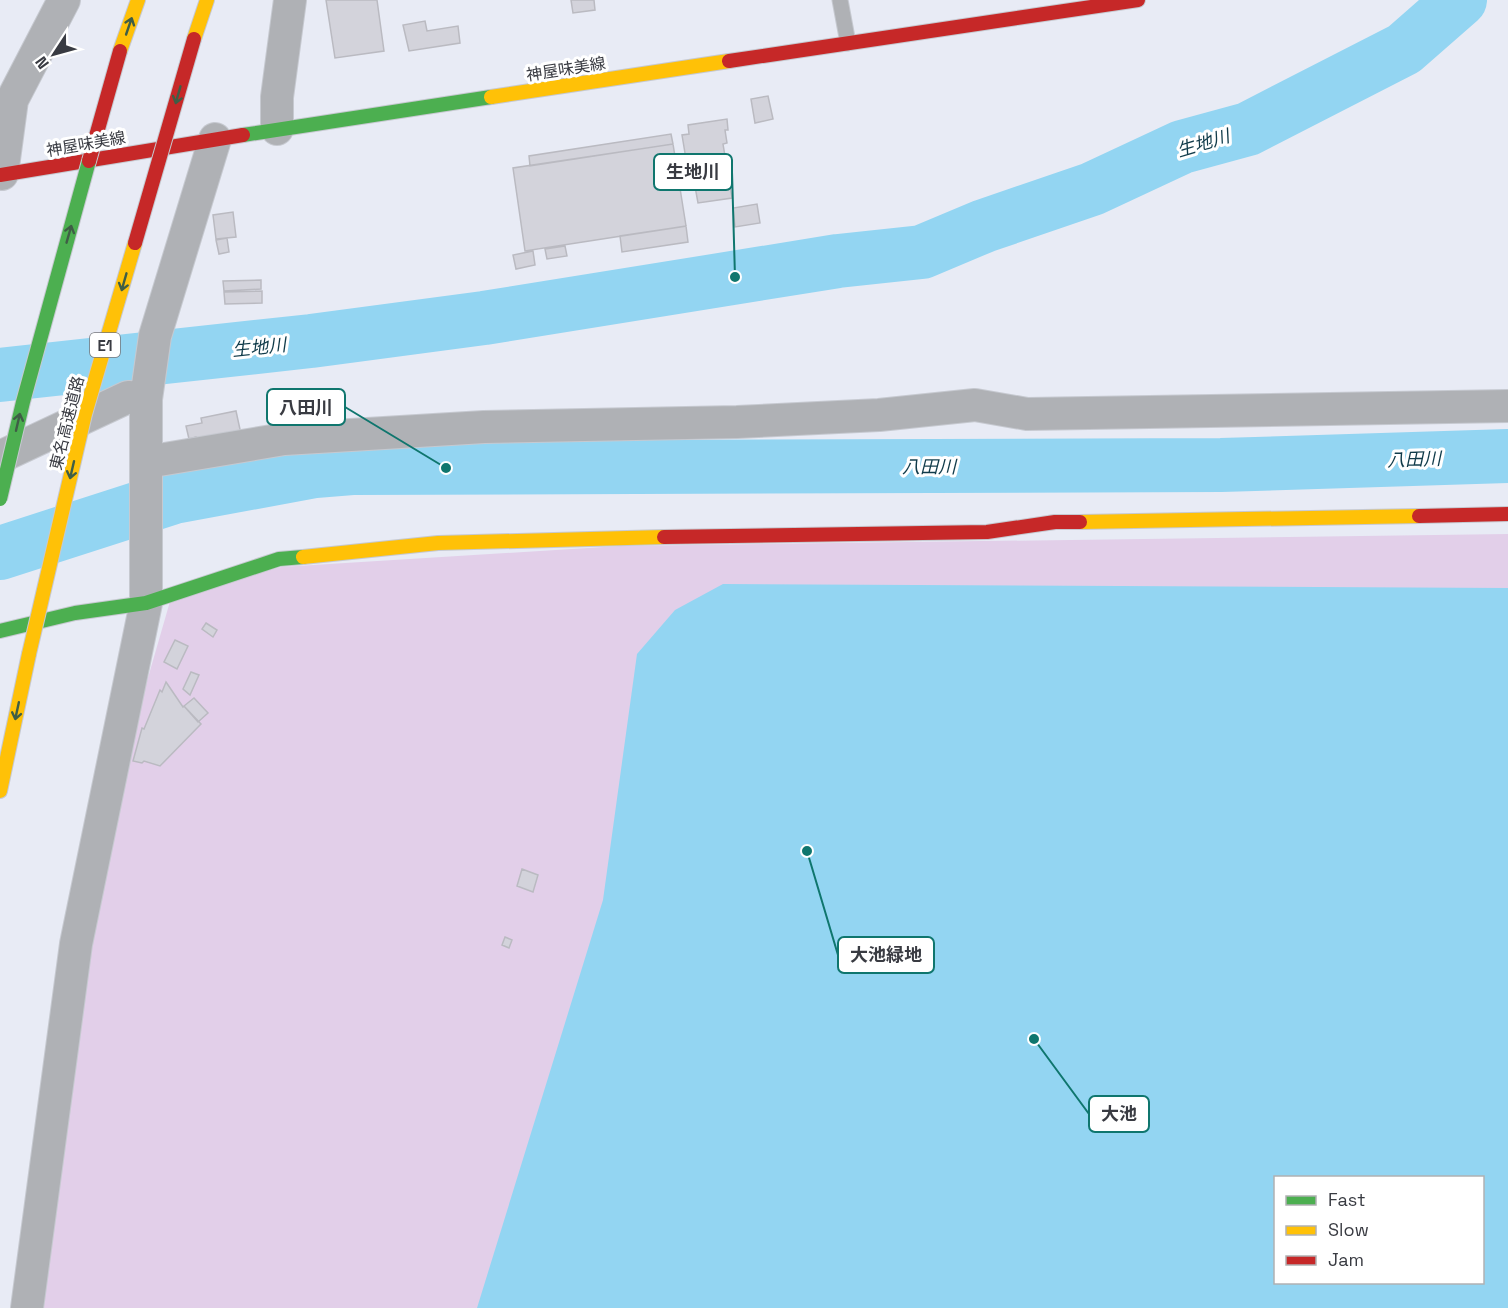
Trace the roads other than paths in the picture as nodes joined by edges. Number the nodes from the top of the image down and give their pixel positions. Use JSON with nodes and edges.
{"nodes":[{"id":1,"x":64,"y":0,"type":"edge"},
{"id":2,"x":138,"y":0,"type":"edge"},
{"id":3,"x":207,"y":0,"type":"edge"},
{"id":4,"x":290,"y":0,"type":"edge"},
{"id":5,"x":840,"y":0,"type":"edge"},
{"id":6,"x":1138,"y":0,"type":"edge"},
{"id":7,"x":848,"y":43,"type":"junction"},
{"id":8,"x":277,"y":129,"type":"junction"},
{"id":9,"x":215,"y":139,"type":"junction"},
{"id":10,"x":1,"y":175,"type":"edge"},
{"id":11,"x":146,"y":399,"type":"junction"},
{"id":12,"x":1508,"y":406,"type":"edge"},
{"id":13,"x":0,"y":457,"type":"edge"},
{"id":14,"x":147,"y":462,"type":"junction"},
{"id":15,"x":0,"y":499,"type":"edge"},
{"id":16,"x":1508,"y":514,"type":"edge"},
{"id":17,"x":146,"y":603,"type":"junction"},
{"id":18,"x":0,"y":631,"type":"edge"},
{"id":19,"x":0,"y":790,"type":"edge"},
{"id":20,"x":27,"y":1308,"type":"edge"}],
"edges":[{"from":1,"to":10,"type":"street"},
{"from":15,"to":2,"type":"main road","one_way":true,"bridge":true},
{"from":3,"to":19,"type":"main road","name":"東名高速道路","number":"E1","one_way":true,"bridge":true},
{"from":4,"to":8,"type":"street"},
{"from":5,"to":7,"type":"lane"},
{"from":6,"to":7,"type":"main road","name":"神屋味美線"},
{"from":7,"to":8,"type":"main road","name":"神屋味美線"},
{"from":8,"to":9,"type":"main road","name":"神屋味美線"},
{"from":9,"to":10,"type":"main road","name":"神屋味美線"},
{"from":9,"to":11,"type":"street"},
{"from":11,"to":13,"type":"street"},
{"from":11,"to":14,"type":"street"},
{"from":12,"to":14,"type":"street"},
{"from":14,"to":17,"type":"street"},
{"from":16,"to":17,"type":"main road"},
{"from":17,"to":18,"type":"main road"},
{"from":17,"to":20,"type":"street"}]}
